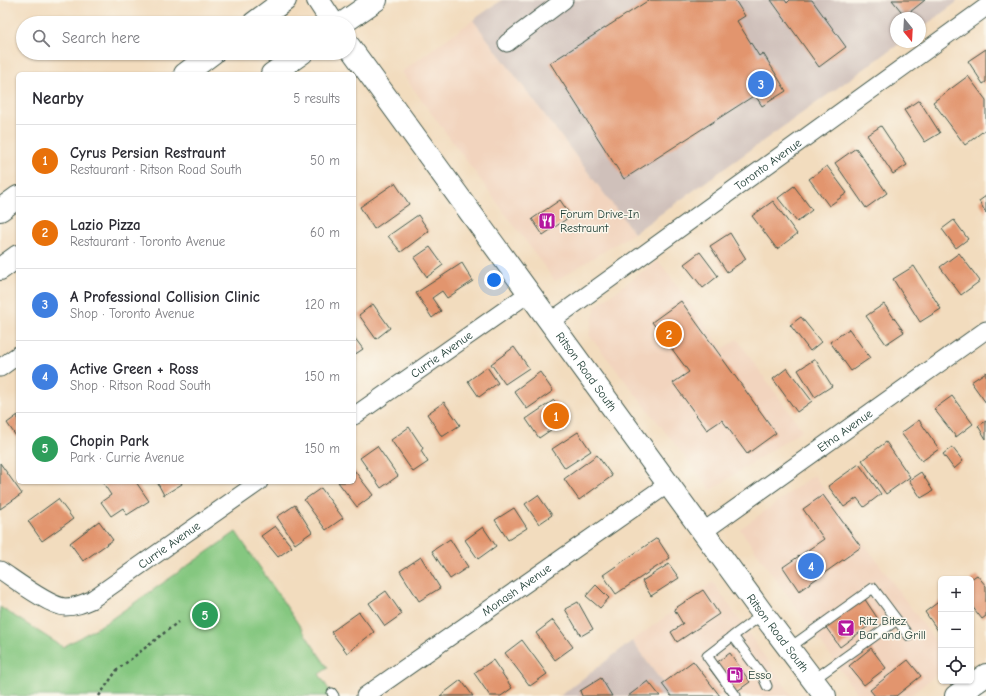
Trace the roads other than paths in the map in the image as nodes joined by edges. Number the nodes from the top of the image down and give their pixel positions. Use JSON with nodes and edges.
{"nodes":[{"id":1,"x":318,"y":0,"type":"edge"},
{"id":2,"x":376,"y":0,"type":"edge"},
{"id":3,"x":564,"y":0,"type":"edge"},
{"id":4,"x":281,"y":3,"type":"edge"},
{"id":5,"x":984,"y":7,"type":"edge"},
{"id":6,"x":263,"y":16,"type":"edge"},
{"id":7,"x":328,"y":16,"type":"edge"},
{"id":8,"x":353,"y":16,"type":"edge"},
{"id":9,"x":506,"y":43,"type":"dead end"},
{"id":10,"x":356,"y":56,"type":"edge"},
{"id":11,"x":204,"y":60,"type":"edge"},
{"id":12,"x":292,"y":60,"type":"edge"},
{"id":13,"x":188,"y":72,"type":"edge"},
{"id":14,"x":275,"y":72,"type":"edge"},
{"id":15,"x":16,"y":198,"type":"edge"},
{"id":16,"x":0,"y":210,"type":"edge"},
{"id":17,"x":16,"y":257,"type":"edge"},
{"id":18,"x":0,"y":269,"type":"edge"},
{"id":19,"x":529,"y":293,"type":"junction"},
{"id":20,"x":550,"y":322,"type":"junction"},
{"id":21,"x":986,"y":330,"type":"edge"},
{"id":22,"x":16,"y":356,"type":"edge"},
{"id":23,"x":0,"y":368,"type":"edge"},
{"id":24,"x":356,"y":415,"type":"edge"},
{"id":25,"x":256,"y":484,"type":"edge"},
{"id":26,"x":668,"y":484,"type":"junction"},
{"id":27,"x":704,"y":531,"type":"junction"},
{"id":28,"x":0,"y":570,"type":"edge"},
{"id":29,"x":763,"y":614,"type":"junction"},
{"id":30,"x":897,"y":620,"type":"junction"},
{"id":31,"x":734,"y":636,"type":"junction"},
{"id":32,"x":909,"y":636,"type":"dead end"},
{"id":33,"x":789,"y":648,"type":"junction"},
{"id":34,"x":986,"y":675,"type":"edge"},
{"id":35,"x":767,"y":686,"type":"dead end"},
{"id":36,"x":819,"y":688,"type":"edge"},
{"id":37,"x":365,"y":696,"type":"edge"},
{"id":38,"x":736,"y":696,"type":"edge"},
{"id":39,"x":956,"y":696,"type":"edge"}],
"edges":[{"from":1,"to":7,"type":"main road"},
{"from":2,"to":8,"type":"main road"},
{"from":3,"to":9,"type":"street"},
{"from":4,"to":6,"type":"main road"},
{"from":5,"to":20,"type":"street","name":"Toronto Avenue"},
{"from":10,"to":19,"type":"main road","name":"Ritson Road South"},
{"from":11,"to":13,"type":"main road"},
{"from":12,"to":14,"type":"main road"},
{"from":15,"to":16,"type":"main road"},
{"from":17,"to":18,"type":"main road"},
{"from":19,"to":20,"type":"main road","name":"Ritson Road South"},
{"from":19,"to":24,"type":"street","name":"Currie Avenue"},
{"from":20,"to":26,"type":"main road","name":"Ritson Road South"},
{"from":21,"to":27,"type":"street","name":"Etna Avenue"},
{"from":22,"to":23,"type":"street"},
{"from":25,"to":28,"type":"street","name":"Currie Avenue"},
{"from":26,"to":27,"type":"main road","name":"Ritson Road South"},
{"from":26,"to":37,"type":"street","name":"Monash Avenue"},
{"from":27,"to":29,"type":"main road","name":"Ritson Road South"},
{"from":29,"to":31,"type":"lane"},
{"from":29,"to":33,"type":"main road","name":"Ritson Road South"},
{"from":30,"to":32,"type":"lane"},
{"from":30,"to":33,"type":"lane"},
{"from":30,"to":36,"type":"lane"},
{"from":31,"to":35,"type":"lane"},
{"from":31,"to":38,"type":"lane"},
{"from":33,"to":36,"type":"main road","name":"Ritson Road South"},
{"from":34,"to":39,"type":"main road"}]}
